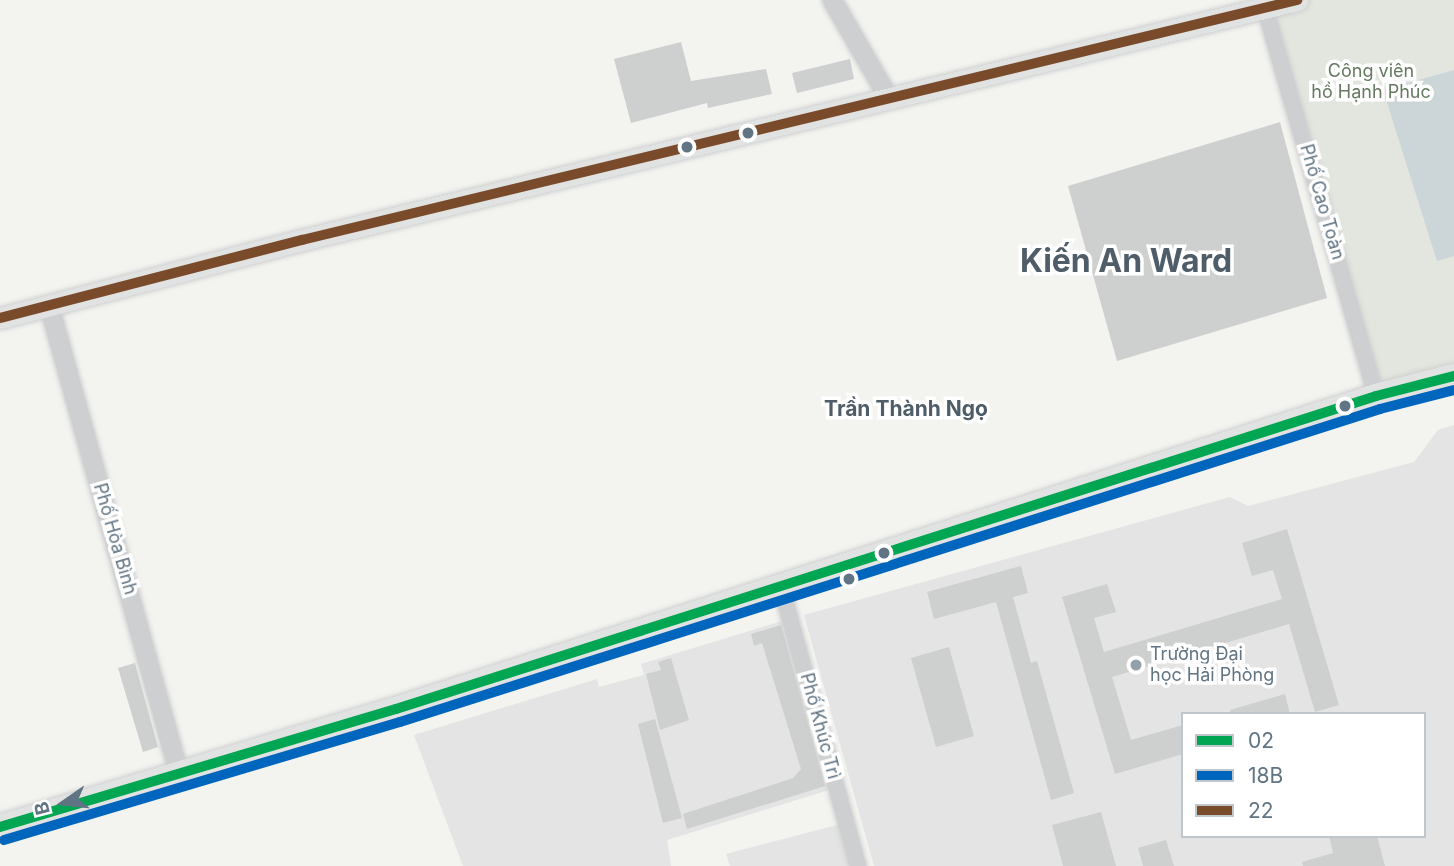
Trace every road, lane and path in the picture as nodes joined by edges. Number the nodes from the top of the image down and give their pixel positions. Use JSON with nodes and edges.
{"nodes":[{"id":1,"x":832,"y":0,"type":"edge"},
{"id":2,"x":1297,"y":0,"type":"edge"},
{"id":3,"x":1265,"y":8,"type":"junction"},
{"id":4,"x":888,"y":97,"type":"junction"},
{"id":5,"x":49,"y":306,"type":"junction"},
{"id":6,"x":0,"y":318,"type":"edge"},
{"id":7,"x":1454,"y":376,"type":"edge"},
{"id":8,"x":1376,"y":396,"type":"junction"},
{"id":9,"x":781,"y":586,"type":"junction"},
{"id":10,"x":178,"y":772,"type":"junction"},
{"id":11,"x":0,"y":827,"type":"edge"},
{"id":12,"x":858,"y":866,"type":"edge"}],
"edges":[{"from":1,"to":4,"type":"street"},
{"from":2,"to":3,"type":"main road"},
{"from":3,"to":4,"type":"main road"},
{"from":3,"to":8,"type":"street","name":"Phố Cao Toàn"},
{"from":4,"to":5,"type":"main road"},
{"from":5,"to":6,"type":"main road"},
{"from":5,"to":10,"type":"street","name":"Phố Hòa Bình"},
{"from":7,"to":8,"type":"main road"},
{"from":8,"to":9,"type":"main road"},
{"from":9,"to":10,"type":"main road"},
{"from":9,"to":12,"type":"street","name":"Phố Khúc Trì"},
{"from":10,"to":11,"type":"main road"}]}
